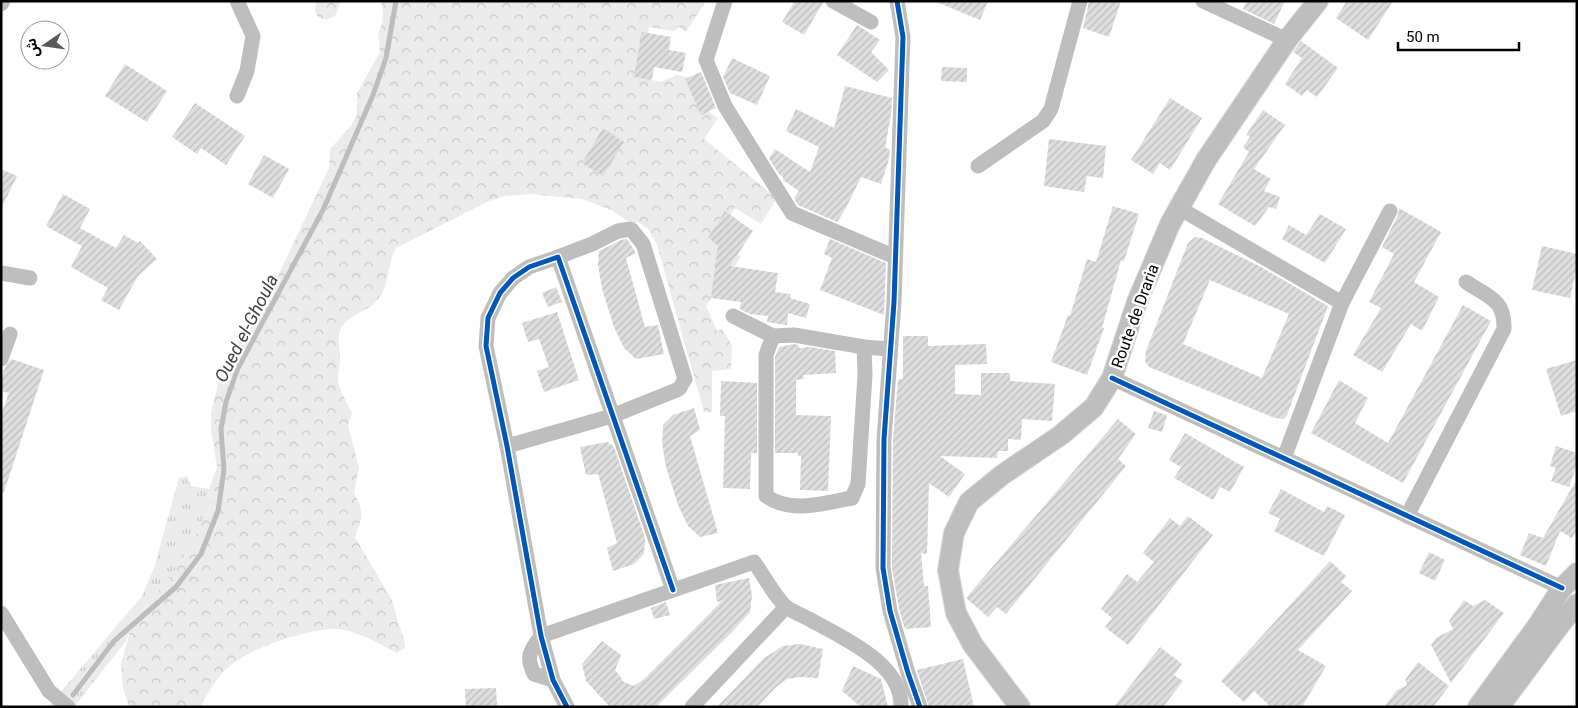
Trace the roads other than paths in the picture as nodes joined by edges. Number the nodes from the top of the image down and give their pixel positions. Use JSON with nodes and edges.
{"nodes":[{"id":1,"x":3,"y":1,"type":"edge"},
{"id":2,"x":237,"y":1,"type":"edge"},
{"id":3,"x":725,"y":1,"type":"edge"},
{"id":4,"x":834,"y":1,"type":"edge"},
{"id":5,"x":897,"y":1,"type":"edge"},
{"id":6,"x":1080,"y":1,"type":"edge"},
{"id":7,"x":1203,"y":1,"type":"edge"},
{"id":8,"x":1318,"y":1,"type":"edge"},
{"id":9,"x":1,"y":4,"type":"edge"},
{"id":10,"x":871,"y":22,"type":"dead end"},
{"id":11,"x":1287,"y":40,"type":"junction"},
{"id":12,"x":237,"y":96,"type":"dead end"},
{"id":13,"x":978,"y":166,"type":"dead end"},
{"id":14,"x":1179,"y":208,"type":"junction"},
{"id":15,"x":1390,"y":211,"type":"dead end"},
{"id":16,"x":558,"y":257,"type":"junction"},
{"id":17,"x":895,"y":257,"type":"junction"},
{"id":18,"x":1,"y":273,"type":"edge"},
{"id":19,"x":30,"y":278,"type":"dead end"},
{"id":20,"x":1466,"y":282,"type":"dead end"},
{"id":21,"x":1342,"y":303,"type":"junction"},
{"id":22,"x":733,"y":316,"type":"dead end"},
{"id":23,"x":10,"y":334,"type":"dead end"},
{"id":24,"x":773,"y":336,"type":"junction"},
{"id":25,"x":864,"y":347,"type":"junction"},
{"id":26,"x":890,"y":349,"type":"junction"},
{"id":27,"x":1,"y":359,"type":"edge"},
{"id":28,"x":1112,"y":378,"type":"junction"},
{"id":29,"x":612,"y":416,"type":"junction"},
{"id":30,"x":506,"y":446,"type":"junction"},
{"id":31,"x":1284,"y":458,"type":"junction"},
{"id":32,"x":1407,"y":516,"type":"junction"},
{"id":33,"x":1577,"y":573,"type":"edge"},
{"id":34,"x":1562,"y":588,"type":"junction"},
{"id":35,"x":674,"y":590,"type":"junction"},
{"id":36,"x":1577,"y":604,"type":"edge"},
{"id":37,"x":786,"y":607,"type":"junction"},
{"id":38,"x":1,"y":613,"type":"edge"},
{"id":39,"x":541,"y":636,"type":"junction"},
{"id":40,"x":68,"y":707,"type":"edge"},
{"id":41,"x":567,"y":707,"type":"edge"},
{"id":42,"x":692,"y":707,"type":"edge"},
{"id":43,"x":901,"y":707,"type":"edge"},
{"id":44,"x":920,"y":707,"type":"edge"},
{"id":45,"x":1020,"y":707,"type":"edge"},
{"id":46,"x":1478,"y":707,"type":"edge"},
{"id":47,"x":1499,"y":707,"type":"edge"}],
"edges":[{"from":1,"to":9,"type":"street"},
{"from":2,"to":12,"type":"street"},
{"from":3,"to":17,"type":"street"},
{"from":4,"to":10,"type":"street"},
{"from":5,"to":17,"type":"street"},
{"from":6,"to":13,"type":"street"},
{"from":7,"to":11,"type":"street"},
{"from":8,"to":11,"type":"main road","name":"Route de Draria"},
{"from":11,"to":14,"type":"main road","name":"Route de Draria"},
{"from":14,"to":21,"type":"street"},
{"from":14,"to":28,"type":"main road","name":"Route de Draria"},
{"from":15,"to":21,"type":"street"},
{"from":16,"to":29,"type":"street"},
{"from":16,"to":29,"type":"street"},
{"from":16,"to":30,"type":"street"},
{"from":17,"to":26,"type":"street"},
{"from":18,"to":19,"type":"street"},
{"from":20,"to":32,"type":"street"},
{"from":21,"to":31,"type":"street"},
{"from":22,"to":24,"type":"street"},
{"from":23,"to":27,"type":"street"},
{"from":24,"to":25,"type":"street"},
{"from":24,"to":25,"type":"street"},
{"from":25,"to":26,"type":"street"},
{"from":26,"to":44,"type":"street"},
{"from":28,"to":31,"type":"street"},
{"from":28,"to":45,"type":"main road","name":"Route de Draria"},
{"from":29,"to":30,"type":"street"},
{"from":29,"to":35,"type":"street"},
{"from":30,"to":39,"type":"street"},
{"from":31,"to":32,"type":"street"},
{"from":32,"to":34,"type":"street"},
{"from":33,"to":34,"type":"main road"},
{"from":34,"to":46,"type":"main road"},
{"from":35,"to":37,"type":"street"},
{"from":35,"to":39,"type":"street"},
{"from":36,"to":47,"type":"main road"},
{"from":37,"to":42,"type":"street"},
{"from":37,"to":43,"type":"street"},
{"from":38,"to":40,"type":"street"},
{"from":39,"to":41,"type":"street"}]}
